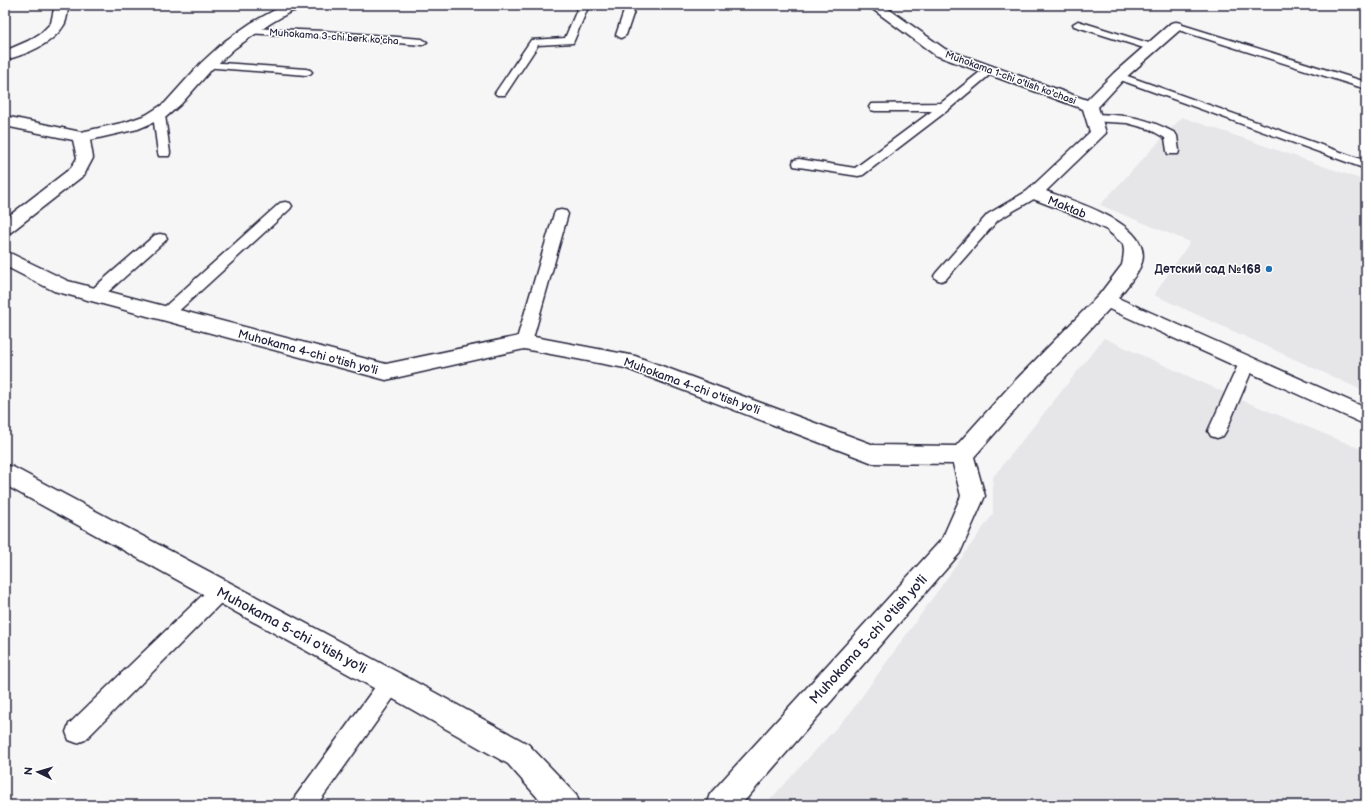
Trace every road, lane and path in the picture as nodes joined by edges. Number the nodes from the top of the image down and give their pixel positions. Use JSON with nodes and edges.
{"nodes":[{"id":1,"x":58,"y":5,"type":"edge"},
{"id":2,"x":299,"y":5,"type":"edge"},
{"id":3,"x":584,"y":5,"type":"edge"},
{"id":4,"x":630,"y":5,"type":"edge"},
{"id":5,"x":874,"y":5,"type":"edge"},
{"id":6,"x":1078,"y":24,"type":"dead end"},
{"id":7,"x":1176,"y":26,"type":"joint"},
{"id":8,"x":246,"y":31,"type":"junction"},
{"id":9,"x":621,"y":36,"type":"dead end"},
{"id":10,"x":422,"y":42,"type":"dead end"},
{"id":11,"x":1151,"y":47,"type":"junction"},
{"id":12,"x":5,"y":56,"type":"edge"},
{"id":13,"x":207,"y":65,"type":"junction"},
{"id":14,"x":989,"y":70,"type":"junction"},
{"id":15,"x":306,"y":72,"type":"dead end"},
{"id":16,"x":1119,"y":76,"type":"junction"},
{"id":17,"x":1366,"y":86,"type":"edge"},
{"id":18,"x":501,"y":93,"type":"dead end"},
{"id":19,"x":875,"y":107,"type":"dead end"},
{"id":20,"x":944,"y":107,"type":"junction"},
{"id":21,"x":1092,"y":112,"type":"junction"},
{"id":22,"x":159,"y":115,"type":"junction"},
{"id":23,"x":5,"y":121,"type":"edge"},
{"id":24,"x":81,"y":137,"type":"junction"},
{"id":25,"x":1173,"y":151,"type":"dead end"},
{"id":26,"x":164,"y":153,"type":"dead end"},
{"id":27,"x":799,"y":163,"type":"dead end"},
{"id":28,"x":1366,"y":165,"type":"edge"},
{"id":29,"x":1034,"y":193,"type":"junction"},
{"id":30,"x":286,"y":206,"type":"dead end"},
{"id":31,"x":561,"y":214,"type":"dead end"},
{"id":32,"x":5,"y":228,"type":"edge"},
{"id":33,"x":160,"y":238,"type":"dead end"},
{"id":34,"x":5,"y":258,"type":"edge"},
{"id":35,"x":941,"y":276,"type":"dead end"},
{"id":36,"x":95,"y":295,"type":"junction"},
{"id":37,"x":1106,"y":300,"type":"junction"},
{"id":38,"x":166,"y":314,"type":"junction"},
{"id":39,"x":524,"y":342,"type":"junction"},
{"id":40,"x":1247,"y":363,"type":"junction"},
{"id":41,"x":1366,"y":417,"type":"edge"},
{"id":42,"x":1217,"y":431,"type":"dead end"},
{"id":43,"x":962,"y":455,"type":"junction"},
{"id":44,"x":5,"y":474,"type":"edge"},
{"id":45,"x":220,"y":591,"type":"junction"},
{"id":46,"x":391,"y":683,"type":"junction"},
{"id":47,"x":77,"y":732,"type":"dead end"},
{"id":48,"x":303,"y":805,"type":"edge"},
{"id":49,"x":565,"y":805,"type":"edge"},
{"id":50,"x":721,"y":805,"type":"edge"}],
"edges":[{"from":1,"to":12,"type":"street"},
{"from":2,"to":8,"type":"street"},
{"from":3,"to":18,"type":"lane"},
{"from":4,"to":9,"type":"lane"},
{"from":5,"to":14,"type":"street","name":"Muhokama 1-chi o'tish ko'chasi"},
{"from":6,"to":11,"type":"lane"},
{"from":7,"to":11,"type":"street"},
{"from":7,"to":17,"type":"lane"},
{"from":8,"to":10,"type":"lane","name":"Muhokama 3-chi berk ko'cha"},
{"from":8,"to":13,"type":"street"},
{"from":11,"to":16,"type":"street"},
{"from":13,"to":15,"type":"lane"},
{"from":13,"to":22,"type":"street"},
{"from":14,"to":20,"type":"lane"},
{"from":14,"to":21,"type":"street","name":"Muhokama 1-chi o'tish ko'chasi"},
{"from":16,"to":21,"type":"street"},
{"from":16,"to":28,"type":"lane"},
{"from":19,"to":20,"type":"lane"},
{"from":20,"to":27,"type":"lane"},
{"from":21,"to":25,"type":"lane"},
{"from":21,"to":29,"type":"street","name":"Maktab"},
{"from":22,"to":24,"type":"street"},
{"from":22,"to":26,"type":"lane"},
{"from":23,"to":24,"type":"street"},
{"from":24,"to":32,"type":"street"},
{"from":29,"to":35,"type":"lane"},
{"from":29,"to":37,"type":"street","name":"Maktab"},
{"from":30,"to":38,"type":"lane"},
{"from":31,"to":39,"type":"lane"},
{"from":33,"to":36,"type":"lane"},
{"from":34,"to":36,"type":"street","name":"Muhokama 4-chi o'tish yo'li"},
{"from":36,"to":38,"type":"street","name":"Muhokama 4-chi o'tish yo'li"},
{"from":37,"to":40,"type":"street"},
{"from":37,"to":43,"type":"street","name":"Maktab"},
{"from":38,"to":39,"type":"street","name":"Muhokama 4-chi o'tish yo'li"},
{"from":39,"to":43,"type":"street","name":"Muhokama 4-chi o'tish yo'li"},
{"from":40,"to":41,"type":"street"},
{"from":40,"to":42,"type":"lane"},
{"from":43,"to":50,"type":"street","name":"Muhokama 5-chi o'tish yo'li"},
{"from":44,"to":45,"type":"street","name":"Muhokama 5-chi o'tish yo'li"},
{"from":45,"to":46,"type":"street","name":"Muhokama 5-chi o'tish yo'li"},
{"from":45,"to":47,"type":"lane"},
{"from":46,"to":48,"type":"lane"},
{"from":46,"to":49,"type":"street","name":"Muhokama 5-chi o'tish yo'li"}]}
